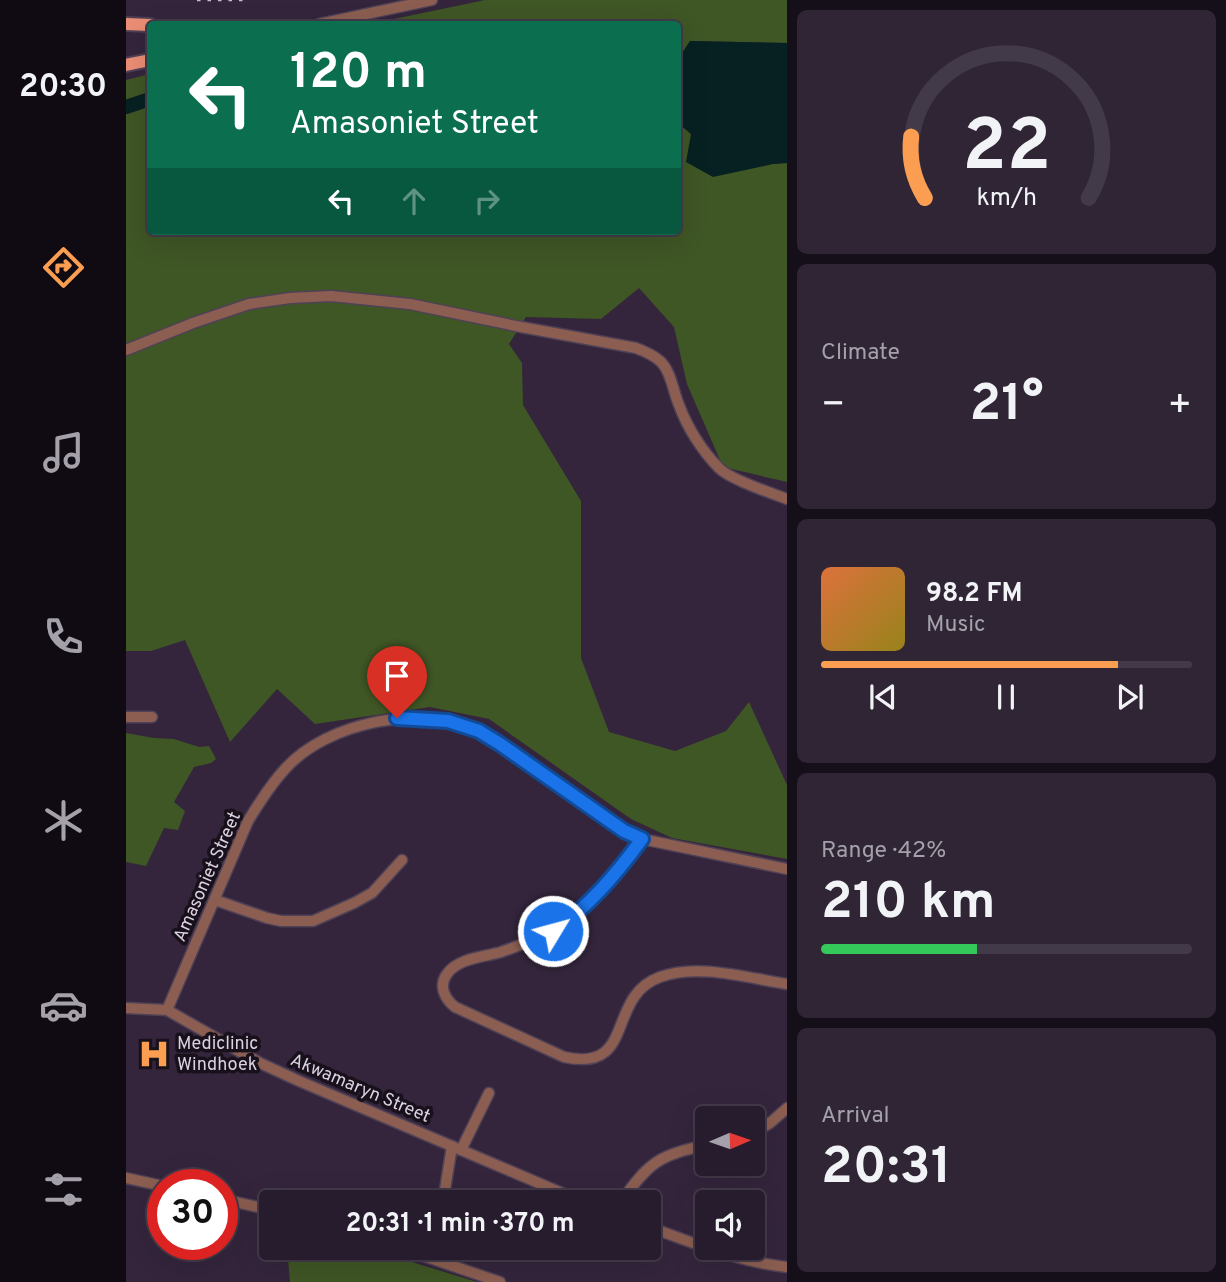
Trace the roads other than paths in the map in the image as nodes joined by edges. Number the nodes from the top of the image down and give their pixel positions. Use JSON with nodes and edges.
{"nodes":[{"id":1,"x":432,"y":0,"type":"edge"},
{"id":2,"x":333,"y":21,"type":"edge"},
{"id":3,"x":126,"y":24,"type":"edge"},
{"id":4,"x":147,"y":25,"type":"edge"},
{"id":5,"x":147,"y":61,"type":"edge"},
{"id":6,"x":126,"y":65,"type":"edge"},
{"id":7,"x":126,"y":350,"type":"edge"},
{"id":8,"x":787,"y":499,"type":"edge"},
{"id":9,"x":126,"y":717,"type":"edge"},
{"id":10,"x":152,"y":717,"type":"dead end"},
{"id":11,"x":642,"y":839,"type":"junction"},
{"id":12,"x":402,"y":860,"type":"dead end"},
{"id":13,"x":787,"y":869,"type":"edge"},
{"id":14,"x":215,"y":900,"type":"junction"},
{"id":15,"x":787,"y":985,"type":"edge"},
{"id":16,"x":126,"y":1008,"type":"edge"},
{"id":17,"x":167,"y":1010,"type":"junction"},
{"id":18,"x":489,"y":1093,"type":"dead end"},
{"id":19,"x":787,"y":1108,"type":"edge"},
{"id":20,"x":765,"y":1126,"type":"edge"},
{"id":21,"x":457,"y":1148,"type":"junction"},
{"id":22,"x":695,"y":1148,"type":"edge"},
{"id":23,"x":126,"y":1178,"type":"edge"},
{"id":24,"x":147,"y":1183,"type":"edge"},
{"id":25,"x":446,"y":1190,"type":"edge"},
{"id":26,"x":555,"y":1190,"type":"edge"},
{"id":27,"x":630,"y":1190,"type":"edge"},
{"id":28,"x":238,"y":1203,"type":"edge"},
{"id":29,"x":259,"y":1207,"type":"edge"},
{"id":30,"x":661,"y":1231,"type":"edge"},
{"id":31,"x":450,"y":1260,"type":"edge"},
{"id":32,"x":787,"y":1267,"type":"edge"},
{"id":33,"x":500,"y":1282,"type":"edge"}],
"edges":[{"from":1,"to":2,"type":"street"},
{"from":3,"to":4,"type":"main road"},
{"from":5,"to":6,"type":"main road"},
{"from":7,"to":8,"type":"street"},
{"from":9,"to":10,"type":"street"},
{"from":11,"to":13,"type":"street","name":"Amasoniet Street"},
{"from":11,"to":14,"type":"street","name":"Amasoniet Street"},
{"from":11,"to":15,"type":"street"},
{"from":12,"to":14,"type":"street"},
{"from":14,"to":17,"type":"street","name":"Amasoniet Street"},
{"from":16,"to":17,"type":"street","name":"Akwamaryn Street"},
{"from":17,"to":21,"type":"street","name":"Akwamaryn Street"},
{"from":18,"to":21,"type":"street"},
{"from":19,"to":20,"type":"street"},
{"from":21,"to":25,"type":"street"},
{"from":21,"to":26,"type":"street","name":"Akwamaryn Street"},
{"from":22,"to":27,"type":"street"},
{"from":23,"to":24,"type":"street"},
{"from":28,"to":29,"type":"street"},
{"from":30,"to":32,"type":"street"},
{"from":31,"to":33,"type":"street"}]}
